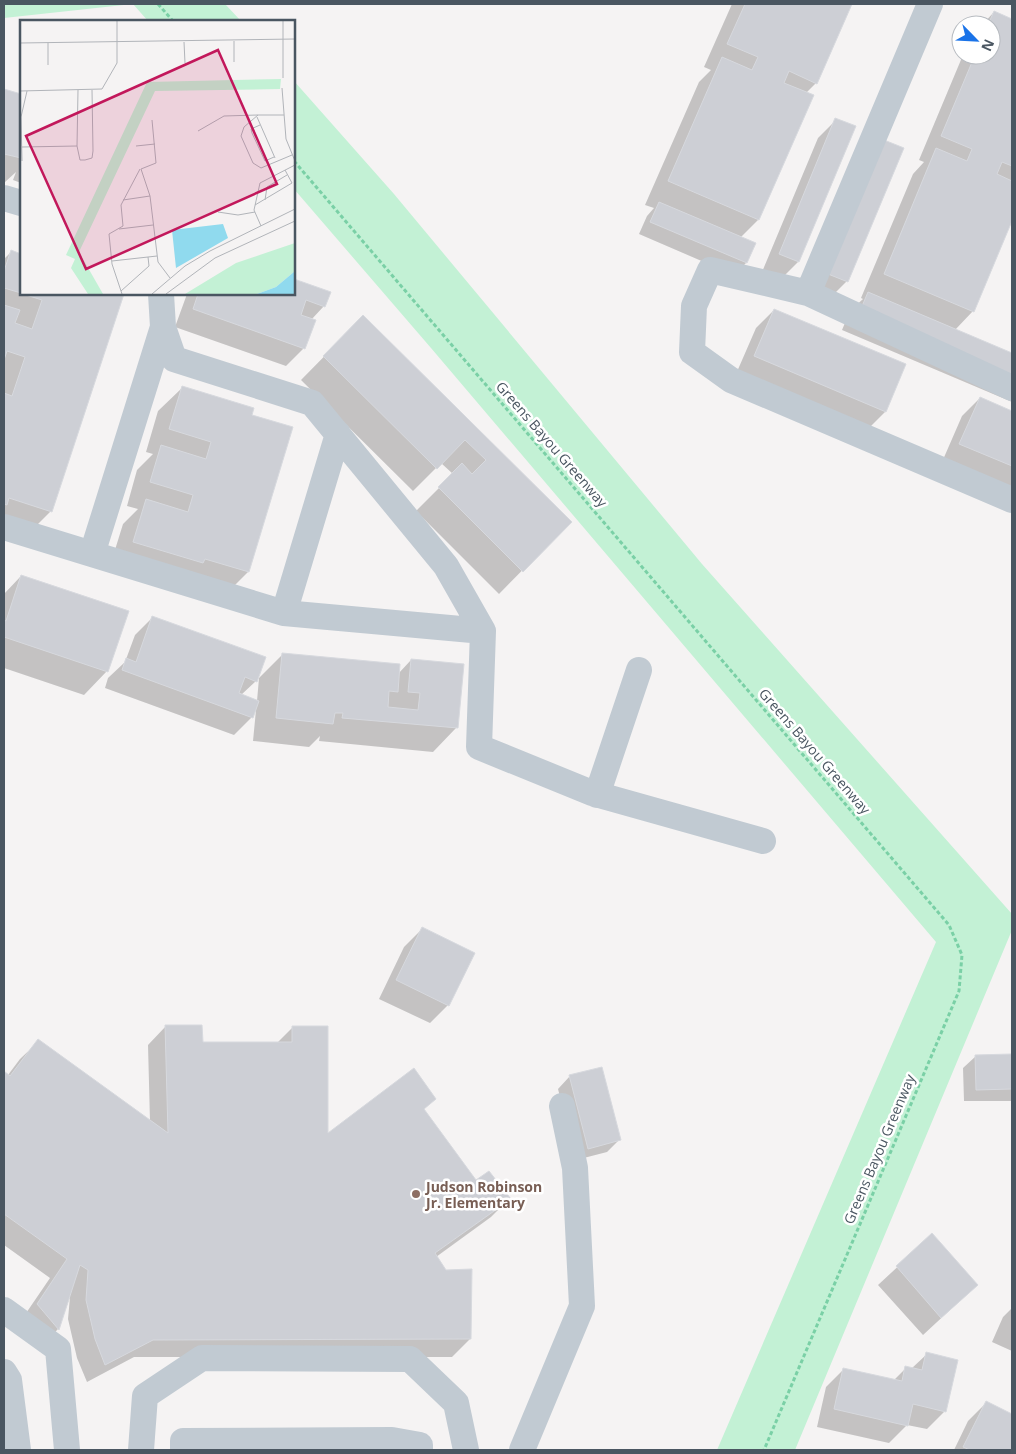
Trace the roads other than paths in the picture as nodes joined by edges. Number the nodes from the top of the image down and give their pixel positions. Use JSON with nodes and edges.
{"nodes":[{"id":1,"x":930,"y":4,"type":"edge"},
{"id":2,"x":4,"y":198,"type":"edge"},
{"id":3,"x":20,"y":203,"type":"edge"},
{"id":4,"x":808,"y":293,"type":"junction"},
{"id":5,"x":161,"y":295,"type":"edge"},
{"id":6,"x":163,"y":327,"type":"junction"},
{"id":7,"x":1012,"y":388,"type":"edge"},
{"id":8,"x":338,"y":434,"type":"junction"},
{"id":9,"x":1012,"y":500,"type":"edge"},
{"id":10,"x":4,"y":527,"type":"edge"},
{"id":11,"x":92,"y":554,"type":"junction"},
{"id":12,"x":284,"y":613,"type":"junction"},
{"id":13,"x":483,"y":631,"type":"junction"},
{"id":14,"x":639,"y":670,"type":"dead end"},
{"id":15,"x":597,"y":795,"type":"junction"},
{"id":16,"x":763,"y":840,"type":"dead end"},
{"id":17,"x":562,"y":1106,"type":"dead end"},
{"id":18,"x":4,"y":1310,"type":"edge"},
{"id":19,"x":4,"y":1372,"type":"edge"},
{"id":20,"x":18,"y":1450,"type":"edge"},
{"id":21,"x":67,"y":1450,"type":"edge"},
{"id":22,"x":141,"y":1450,"type":"edge"},
{"id":23,"x":183,"y":1450,"type":"edge"},
{"id":24,"x":420,"y":1450,"type":"edge"},
{"id":25,"x":466,"y":1450,"type":"edge"},
{"id":26,"x":522,"y":1450,"type":"edge"}],
"edges":[{"from":1,"to":4,"type":"lane"},
{"from":2,"to":3,"type":"lane"},
{"from":4,"to":7,"type":"lane"},
{"from":4,"to":9,"type":"lane"},
{"from":5,"to":6,"type":"lane"},
{"from":6,"to":8,"type":"lane"},
{"from":6,"to":11,"type":"lane"},
{"from":8,"to":12,"type":"lane"},
{"from":8,"to":13,"type":"lane"},
{"from":10,"to":11,"type":"lane"},
{"from":11,"to":12,"type":"lane"},
{"from":12,"to":13,"type":"lane"},
{"from":13,"to":15,"type":"lane"},
{"from":14,"to":15,"type":"lane"},
{"from":15,"to":16,"type":"lane"},
{"from":17,"to":26,"type":"lane"},
{"from":18,"to":21,"type":"lane"},
{"from":19,"to":20,"type":"lane"},
{"from":22,"to":25,"type":"lane"},
{"from":23,"to":24,"type":"lane"}]}
